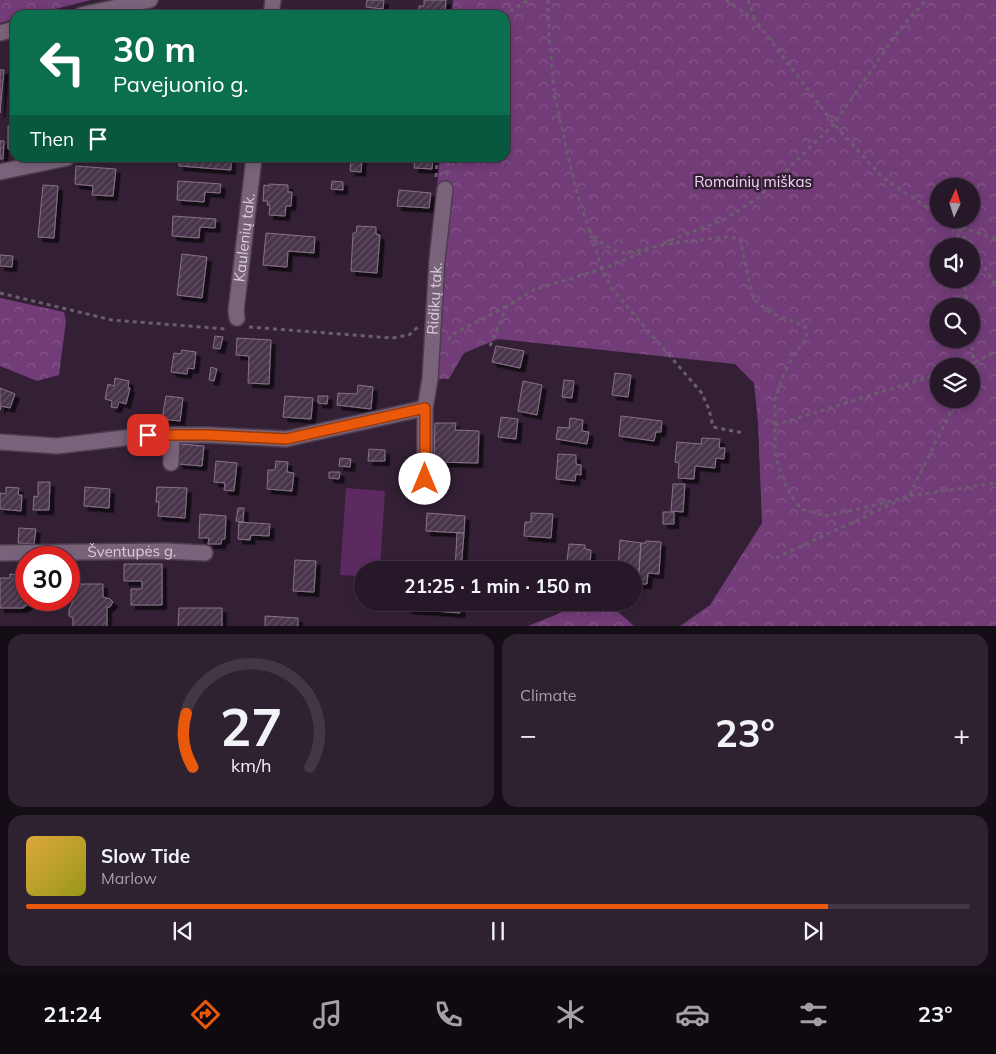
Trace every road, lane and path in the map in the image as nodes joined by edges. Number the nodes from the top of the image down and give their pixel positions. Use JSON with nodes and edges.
{"nodes":[{"id":1,"x":150,"y":0,"type":"edge"},
{"id":2,"x":529,"y":0,"type":"edge"},
{"id":3,"x":548,"y":0,"type":"edge"},
{"id":4,"x":726,"y":0,"type":"edge"},
{"id":5,"x":748,"y":0,"type":"edge"},
{"id":6,"x":926,"y":0,"type":"edge"},
{"id":7,"x":103,"y":10,"type":"edge"},
{"id":8,"x":510,"y":11,"type":"edge"},
{"id":9,"x":756,"y":21,"type":"junction"},
{"id":10,"x":834,"y":124,"type":"junction"},
{"id":11,"x":48,"y":162,"type":"edge"},
{"id":12,"x":254,"y":162,"type":"edge"},
{"id":13,"x":437,"y":162,"type":"edge"},
{"id":14,"x":0,"y":172,"type":"edge"},
{"id":15,"x":440,"y":187,"type":"joint"},
{"id":16,"x":930,"y":209,"type":"edge"},
{"id":17,"x":963,"y":228,"type":"edge"},
{"id":18,"x":589,"y":230,"type":"junction"},
{"id":19,"x":996,"y":240,"type":"edge"},
{"id":20,"x":658,"y":245,"type":"junction"},
{"id":21,"x":980,"y":261,"type":"edge"},
{"id":22,"x":602,"y":269,"type":"junction"},
{"id":23,"x":996,"y":285,"type":"edge"},
{"id":24,"x":0,"y":293,"type":"edge"},
{"id":25,"x":507,"y":306,"type":"junction"},
{"id":26,"x":237,"y":318,"type":"junction"},
{"id":27,"x":421,"y":324,"type":"dead end"},
{"id":28,"x":490,"y":346,"type":"dead end"},
{"id":29,"x":996,"y":351,"type":"edge"},
{"id":30,"x":432,"y":356,"type":"junction"},
{"id":31,"x":980,"y":360,"type":"edge"},
{"id":32,"x":930,"y":377,"type":"edge"},
{"id":33,"x":425,"y":408,"type":"junction"},
{"id":34,"x":953,"y":408,"type":"edge"},
{"id":35,"x":775,"y":425,"type":"junction"},
{"id":36,"x":744,"y":432,"type":"dead end"},
{"id":37,"x":172,"y":435,"type":"junction"},
{"id":38,"x":0,"y":442,"type":"edge"},
{"id":39,"x":171,"y":463,"type":"dead end"},
{"id":40,"x":425,"y":479,"type":"dead end"},
{"id":41,"x":996,"y":483,"type":"edge"},
{"id":42,"x":909,"y":496,"type":"junction"},
{"id":43,"x":0,"y":553,"type":"edge"},
{"id":44,"x":205,"y":553,"type":"dead end"},
{"id":45,"x":776,"y":558,"type":"dead end"}],
"edges":[{"from":1,"to":7,"type":"street"},
{"from":2,"to":8,"type":"path"},
{"from":3,"to":18,"type":"path"},
{"from":4,"to":9,"type":"path"},
{"from":5,"to":9,"type":"path"},
{"from":6,"to":10,"type":"path"},
{"from":9,"to":10,"type":"path"},
{"from":10,"to":16,"type":"path"},
{"from":10,"to":20,"type":"path"},
{"from":11,"to":14,"type":"street"},
{"from":12,"to":26,"type":"street","name":"Kaulenių tak."},
{"from":13,"to":15,"type":"path"},
{"from":15,"to":30,"type":"street","name":"Ridikų tak."},
{"from":17,"to":19,"type":"path"},
{"from":18,"to":20,"type":"path"},
{"from":18,"to":22,"type":"path"},
{"from":20,"to":22,"type":"path"},
{"from":20,"to":35,"type":"path"},
{"from":21,"to":23,"type":"path"},
{"from":22,"to":25,"type":"path"},
{"from":22,"to":36,"type":"path"},
{"from":24,"to":26,"type":"path"},
{"from":25,"to":28,"type":"path"},
{"from":25,"to":30,"type":"path"},
{"from":26,"to":27,"type":"path"},
{"from":29,"to":31,"type":"path"},
{"from":30,"to":33,"type":"street","name":"Ridikų tak."},
{"from":32,"to":35,"type":"path"},
{"from":33,"to":37,"type":"street"},
{"from":33,"to":40,"type":"street","name":"Ridikų tak."},
{"from":34,"to":42,"type":"path"},
{"from":35,"to":42,"type":"path"},
{"from":37,"to":38,"type":"street"},
{"from":37,"to":39,"type":"street"},
{"from":41,"to":42,"type":"path"},
{"from":42,"to":45,"type":"path"},
{"from":43,"to":44,"type":"street","name":"Šventupės g."}]}
